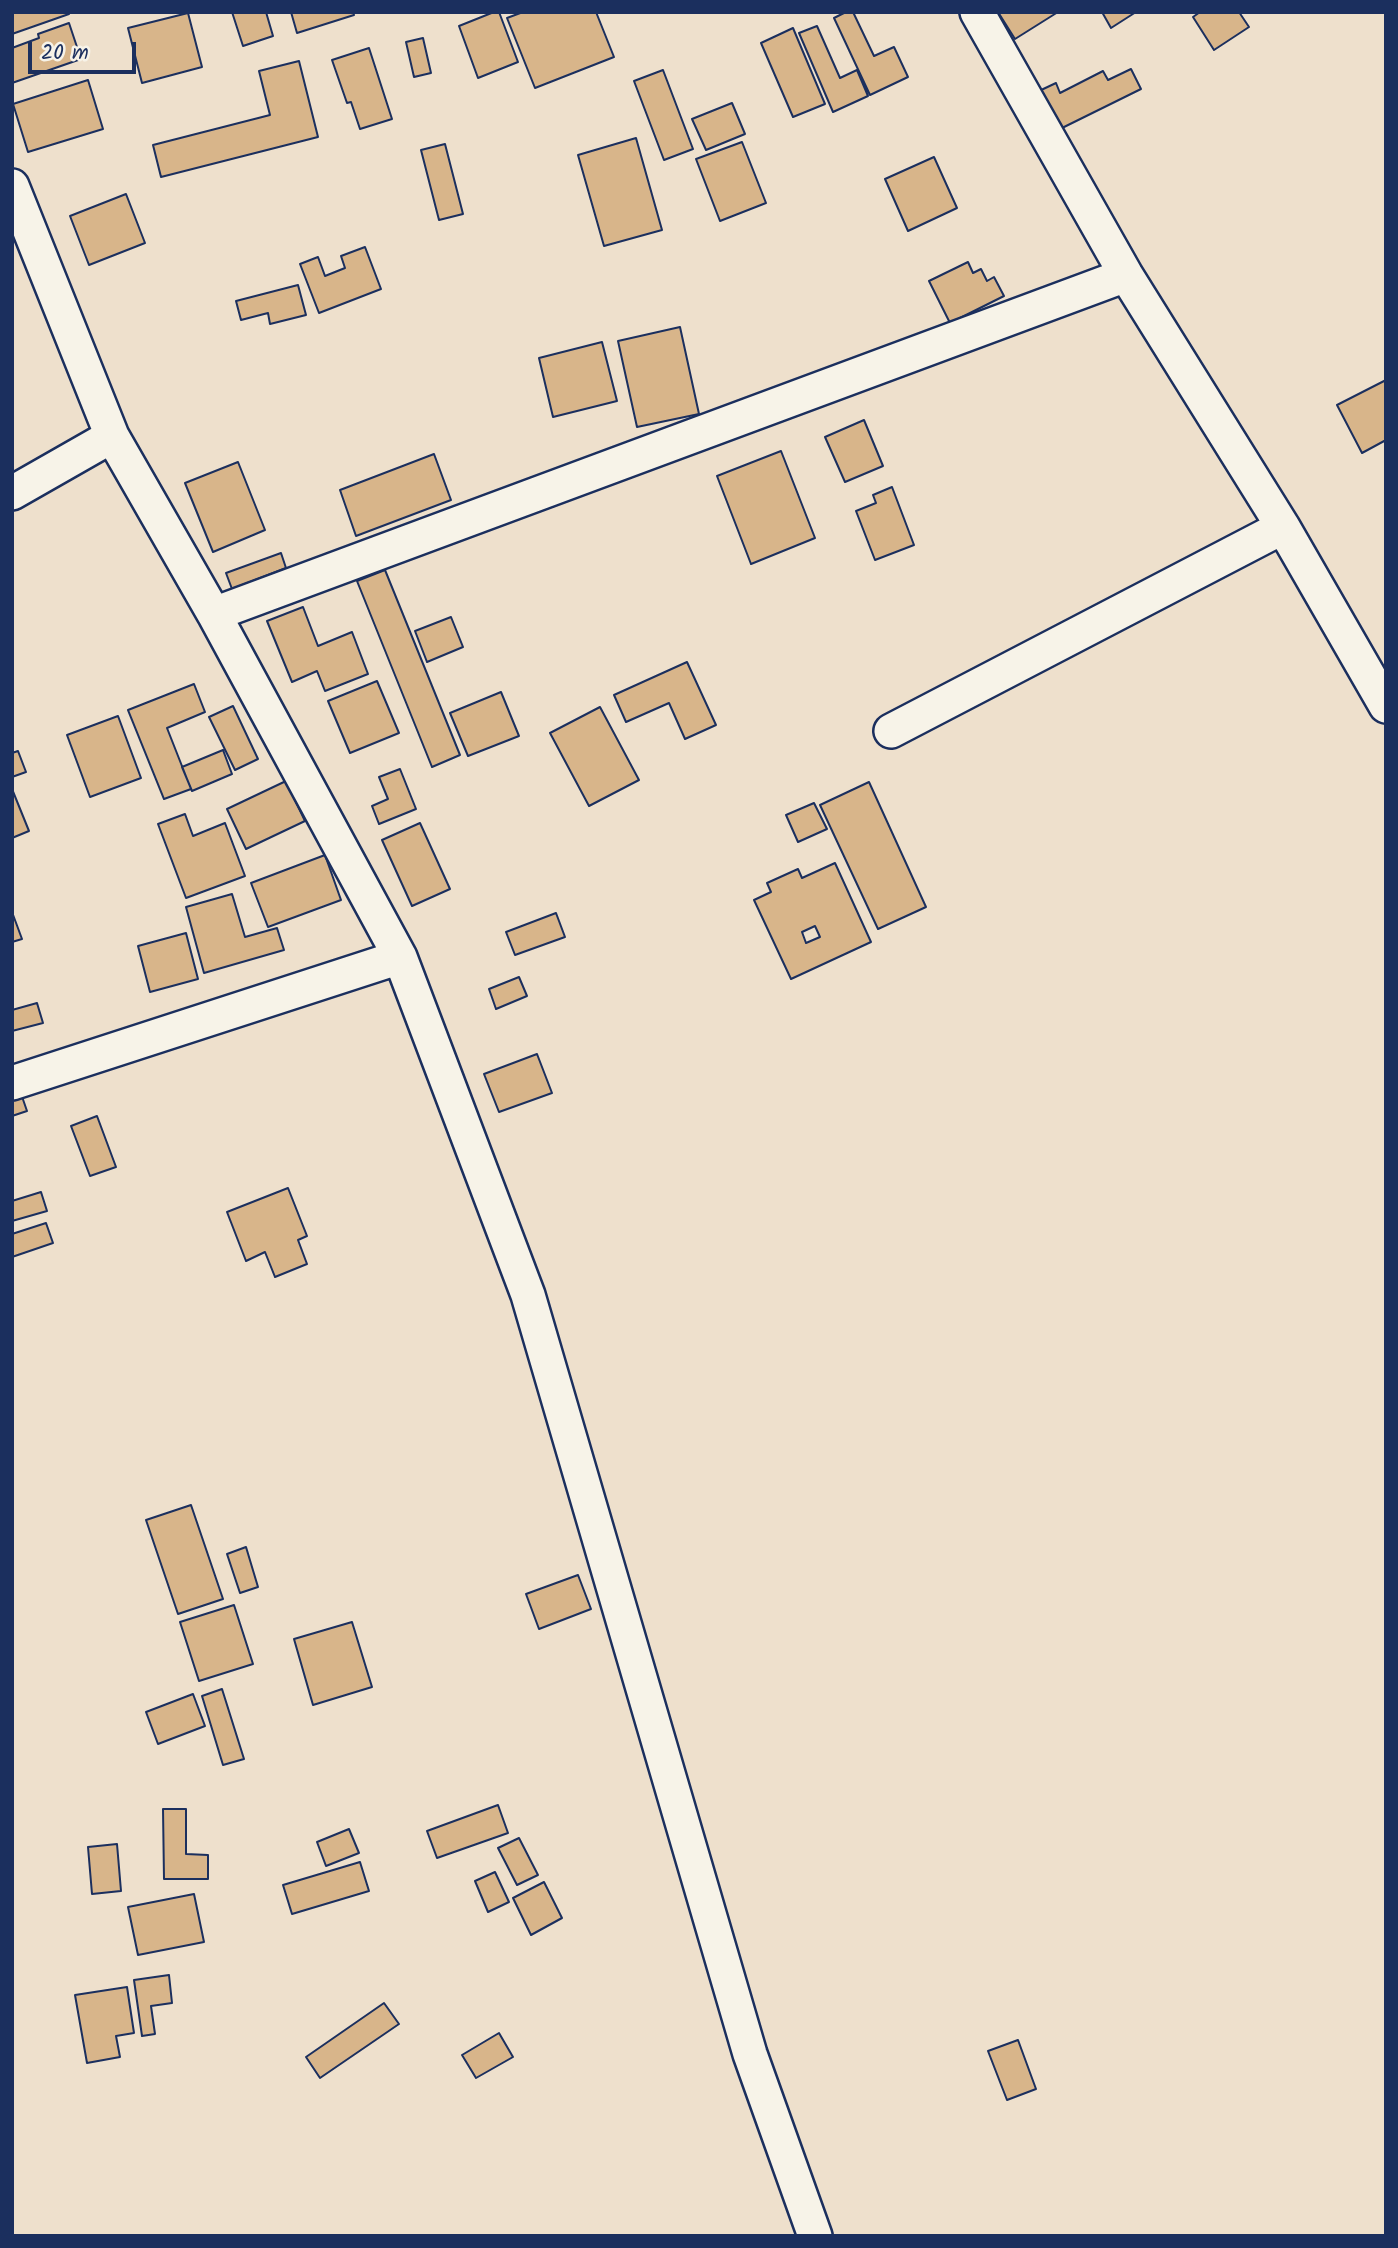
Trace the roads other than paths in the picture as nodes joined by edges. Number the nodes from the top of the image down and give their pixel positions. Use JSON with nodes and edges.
{"nodes":[{"id":1,"x":977,"y":12,"type":"edge"},
{"id":2,"x":12,"y":186,"type":"edge"},
{"id":3,"x":1126,"y":275,"type":"junction"},
{"id":4,"x":112,"y":436,"type":"junction"},
{"id":5,"x":12,"y":493,"type":"edge"},
{"id":6,"x":1283,"y":527,"type":"junction"},
{"id":7,"x":214,"y":614,"type":"junction"},
{"id":8,"x":1386,"y":706,"type":"edge"},
{"id":9,"x":891,"y":731,"type":"dead end"},
{"id":10,"x":400,"y":957,"type":"junction"},
{"id":11,"x":12,"y":1083,"type":"edge"},
{"id":12,"x":815,"y":2236,"type":"edge"}],
"edges":[{"from":1,"to":3,"type":"street"},
{"from":2,"to":4,"type":"street"},
{"from":3,"to":6,"type":"street"},
{"from":3,"to":7,"type":"street"},
{"from":4,"to":5,"type":"street"},
{"from":4,"to":7,"type":"street"},
{"from":6,"to":8,"type":"street"},
{"from":6,"to":9,"type":"street"},
{"from":7,"to":10,"type":"street"},
{"from":10,"to":11,"type":"street"},
{"from":10,"to":12,"type":"street"}]}
